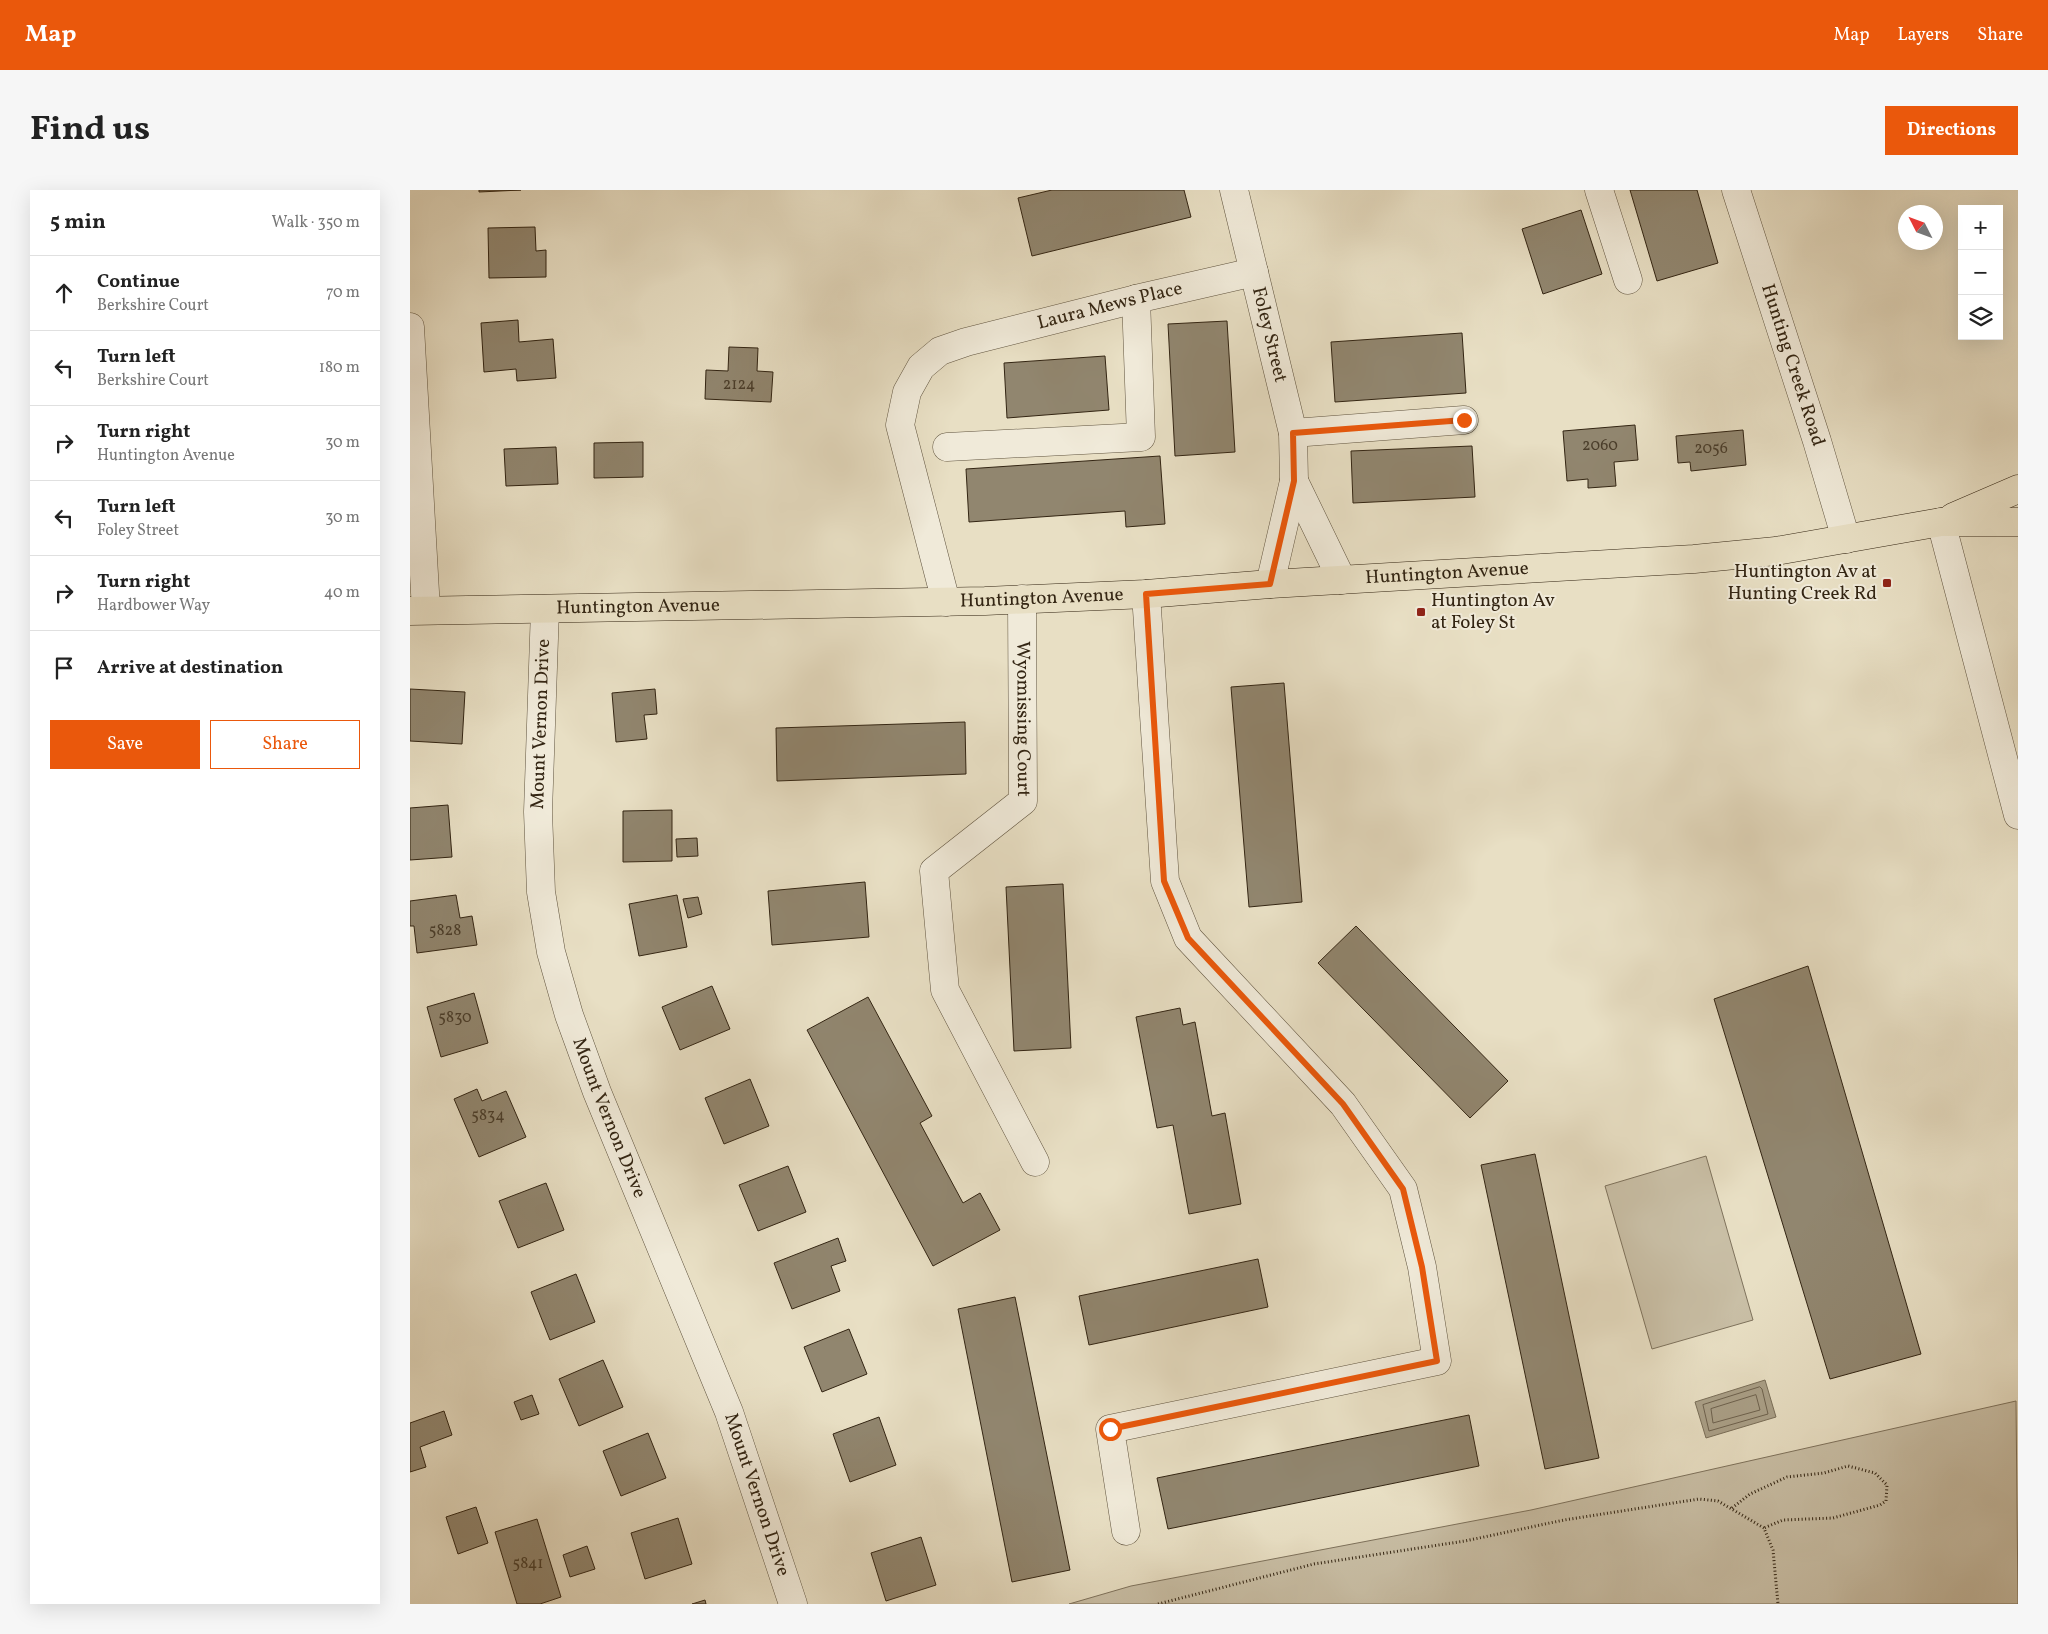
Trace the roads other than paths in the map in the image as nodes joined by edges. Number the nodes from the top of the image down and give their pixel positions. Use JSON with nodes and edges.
{"nodes":[{"id":1,"x":1234,"y":190,"type":"edge"},
{"id":2,"x":1600,"y":190,"type":"edge"},
{"id":3,"x":1736,"y":190,"type":"edge"},
{"id":4,"x":1254,"y":272,"type":"junction"},
{"id":5,"x":1628,"y":280,"type":"dead end"},
{"id":6,"x":1136,"y":299,"type":"junction"},
{"id":7,"x":410,"y":327,"type":"edge"},
{"id":8,"x":1464,"y":420,"type":"dead end"},
{"id":9,"x":1293,"y":433,"type":"junction"},
{"id":10,"x":947,"y":447,"type":"dead end"},
{"id":11,"x":1294,"y":481,"type":"junction"},
{"id":12,"x":2018,"y":490,"type":"edge"},
{"id":13,"x":1941,"y":522,"type":"junction"},
{"id":14,"x":2018,"y":522,"type":"edge"},
{"id":15,"x":1846,"y":540,"type":"junction"},
{"id":16,"x":1342,"y":580,"type":"junction"},
{"id":17,"x":1270,"y":584,"type":"junction"},
{"id":18,"x":1146,"y":594,"type":"junction"},
{"id":19,"x":1022,"y":600,"type":"junction"},
{"id":20,"x":946,"y":602,"type":"junction"},
{"id":21,"x":545,"y":609,"type":"junction"},
{"id":22,"x":418,"y":610,"type":"edge"},
{"id":23,"x":2018,"y":815,"type":"edge"},
{"id":24,"x":1035,"y":1162,"type":"dead end"},
{"id":25,"x":1126,"y":1531,"type":"dead end"},
{"id":26,"x":793,"y":1604,"type":"edge"}],
"edges":[{"from":1,"to":4,"type":"street","name":"Foley Street"},
{"from":2,"to":5,"type":"street"},
{"from":3,"to":15,"type":"street","name":"Hunting Creek Road"},
{"from":4,"to":6,"type":"street","name":"Laura Mews Place"},
{"from":4,"to":9,"type":"street","name":"Foley Street"},
{"from":6,"to":10,"type":"street"},
{"from":6,"to":20,"type":"street","name":"Laura Mews Place"},
{"from":7,"to":22,"type":"street"},
{"from":8,"to":9,"type":"street"},
{"from":9,"to":11,"type":"street","name":"Foley Street"},
{"from":11,"to":16,"type":"street","name":"Foley Street"},
{"from":11,"to":17,"type":"street","name":"Foley Street"},
{"from":12,"to":13,"type":"main road","name":"Huntington Avenue"},
{"from":13,"to":14,"type":"main road","name":"Huntington Avenue"},
{"from":13,"to":15,"type":"main road","name":"Huntington Avenue"},
{"from":13,"to":23,"type":"street"},
{"from":15,"to":16,"type":"main road","name":"Huntington Avenue"},
{"from":16,"to":17,"type":"main road","name":"Huntington Avenue"},
{"from":17,"to":18,"type":"main road","name":"Huntington Avenue"},
{"from":18,"to":19,"type":"main road","name":"Huntington Avenue"},
{"from":18,"to":25,"type":"street"},
{"from":19,"to":20,"type":"main road","name":"Huntington Avenue"},
{"from":19,"to":24,"type":"street","name":"Wyomissing Court"},
{"from":20,"to":21,"type":"main road","name":"Huntington Avenue"},
{"from":21,"to":22,"type":"main road","name":"Huntington Avenue"},
{"from":21,"to":26,"type":"street","name":"Mount Vernon Drive"}]}
